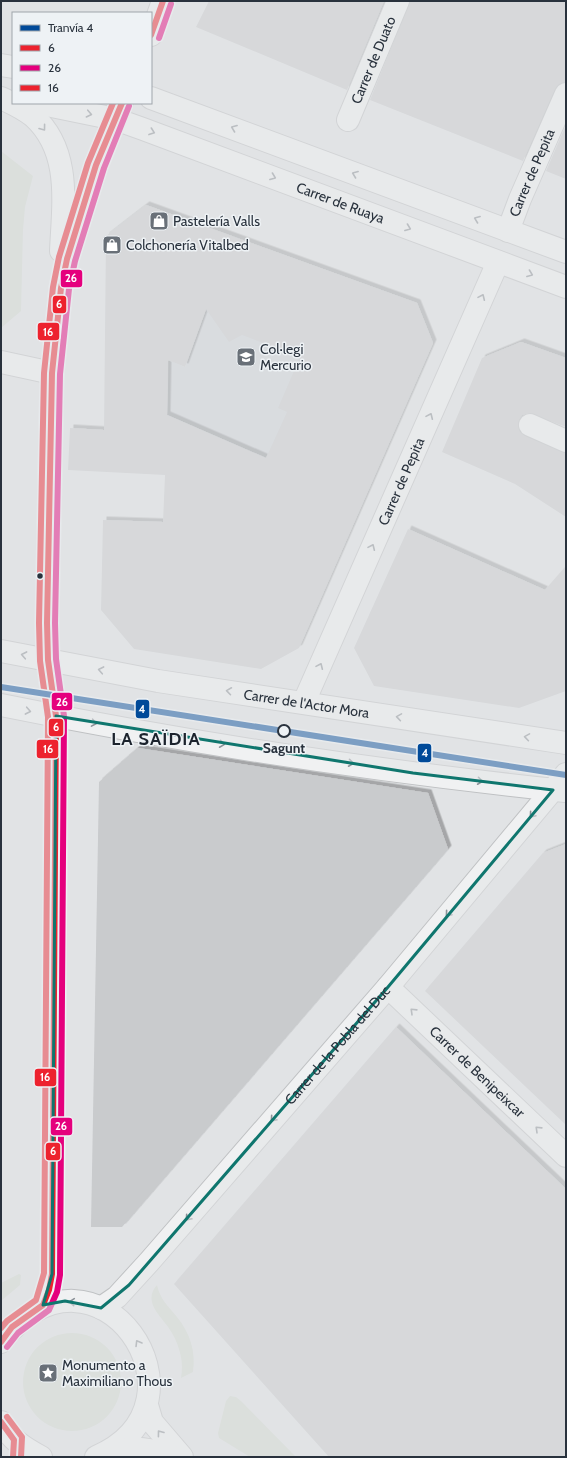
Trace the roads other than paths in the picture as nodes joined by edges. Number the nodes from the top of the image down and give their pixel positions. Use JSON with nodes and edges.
{"nodes":[{"id":1,"x":163,"y":1,"type":"edge"},
{"id":2,"x":398,"y":1,"type":"edge"},
{"id":3,"x":152,"y":32,"type":"edge"},
{"id":4,"x":1,"y":65,"type":"edge"},
{"id":5,"x":12,"y":67,"type":"edge"},
{"id":6,"x":566,"y":94,"type":"edge"},
{"id":7,"x":1,"y":97,"type":"edge"},
{"id":8,"x":152,"y":98,"type":"edge"},
{"id":9,"x":12,"y":99,"type":"edge"},
{"id":10,"x":12,"y":104,"type":"edge"},
{"id":11,"x":12,"y":104,"type":"edge"},
{"id":12,"x":47,"y":104,"type":"edge"},
{"id":13,"x":118,"y":111,"type":"edge"},
{"id":14,"x":348,"y":120,"type":"dead end"},
{"id":15,"x":508,"y":231,"type":"junction"},
{"id":16,"x":566,"y":252,"type":"edge"},
{"id":17,"x":498,"y":262,"type":"junction"},
{"id":18,"x":61,"y":288,"type":"junction"},
{"id":19,"x":566,"y":288,"type":"edge"},
{"id":20,"x":1,"y":362,"type":"edge"},
{"id":21,"x":52,"y":373,"type":"junction"},
{"id":22,"x":530,"y":425,"type":"dead end"},
{"id":23,"x":566,"y":442,"type":"edge"},
{"id":24,"x":1,"y":651,"type":"edge"},
{"id":25,"x":48,"y":660,"type":"junction"},
{"id":26,"x":304,"y":702,"type":"junction"},
{"id":27,"x":1,"y":706,"type":"edge"},
{"id":28,"x":56,"y":716,"type":"junction"},
{"id":29,"x":566,"y":743,"type":"edge"},
{"id":30,"x":562,"y":785,"type":"edge"},
{"id":31,"x":388,"y":987,"type":"junction"},
{"id":32,"x":566,"y":1156,"type":"edge"},
{"id":33,"x":43,"y":1306,"type":"junction"},
{"id":34,"x":101,"y":1308,"type":"junction"},
{"id":35,"x":5,"y":1332,"type":"edge"},
{"id":36,"x":147,"y":1404,"type":"junction"},
{"id":37,"x":1,"y":1422,"type":"edge"},
{"id":38,"x":13,"y":1449,"type":"edge"},
{"id":39,"x":104,"y":1454,"type":"edge"},
{"id":40,"x":41,"y":1457,"type":"edge"},
{"id":41,"x":174,"y":1457,"type":"edge"},
{"id":42,"x":182,"y":1457,"type":"edge"}],
"edges":[{"from":1,"to":3,"type":"street"},
{"from":2,"to":14,"type":"street","name":"Carrer de Duato"},
{"from":4,"to":5,"type":"street"},
{"from":6,"to":15,"type":"street","name":"Carrer de Pepita"},
{"from":7,"to":9,"type":"street"},
{"from":7,"to":10,"type":"street","one_way":true},
{"from":15,"to":8,"type":"street","one_way":true},
{"from":11,"to":18,"type":"street","one_way":true},
{"from":12,"to":13,"type":"street","name":"Carrer de Ruaya","one_way":true},
{"from":13,"to":17,"type":"street","name":"Carrer de Ruaya","one_way":true},
{"from":13,"to":18,"type":"street"},
{"from":15,"to":16,"type":"street"},
{"from":17,"to":19,"type":"street","name":"Carrer de Ruaya","one_way":true},
{"from":26,"to":17,"type":"street","name":"Carrer de Pepita","one_way":true},
{"from":18,"to":21,"type":"street"},
{"from":20,"to":21,"type":"street"},
{"from":21,"to":25,"type":"street"},
{"from":22,"to":23,"type":"street"},
{"from":25,"to":24,"type":"street","name":"Carrer de l'Actor Mora","one_way":true},
{"from":26,"to":25,"type":"street","name":"Carrer de l'Actor Mora","one_way":true},
{"from":25,"to":28,"type":"street"},
{"from":29,"to":26,"type":"street","name":"Carrer de l'Actor Mora","one_way":true},
{"from":27,"to":28,"type":"street","one_way":true},
{"from":28,"to":30,"type":"street","one_way":true},
{"from":28,"to":33,"type":"street"},
{"from":30,"to":31,"type":"street","name":"Carrer de la Pobla del Duc","one_way":true},
{"from":32,"to":31,"type":"street","name":"Carrer de Benipeixcar","one_way":true},
{"from":31,"to":34,"type":"street","name":"Carrer de la Pobla del Duc","one_way":true},
{"from":34,"to":33,"type":"street","one_way":true},
{"from":33,"to":35,"type":"street"},
{"from":36,"to":34,"type":"street","one_way":true},
{"from":36,"to":39,"type":"street"},
{"from":42,"to":36,"type":"street","one_way":true},
{"from":37,"to":38,"type":"street"},
{"from":38,"to":40,"type":"street"},
{"from":39,"to":41,"type":"street"}]}
